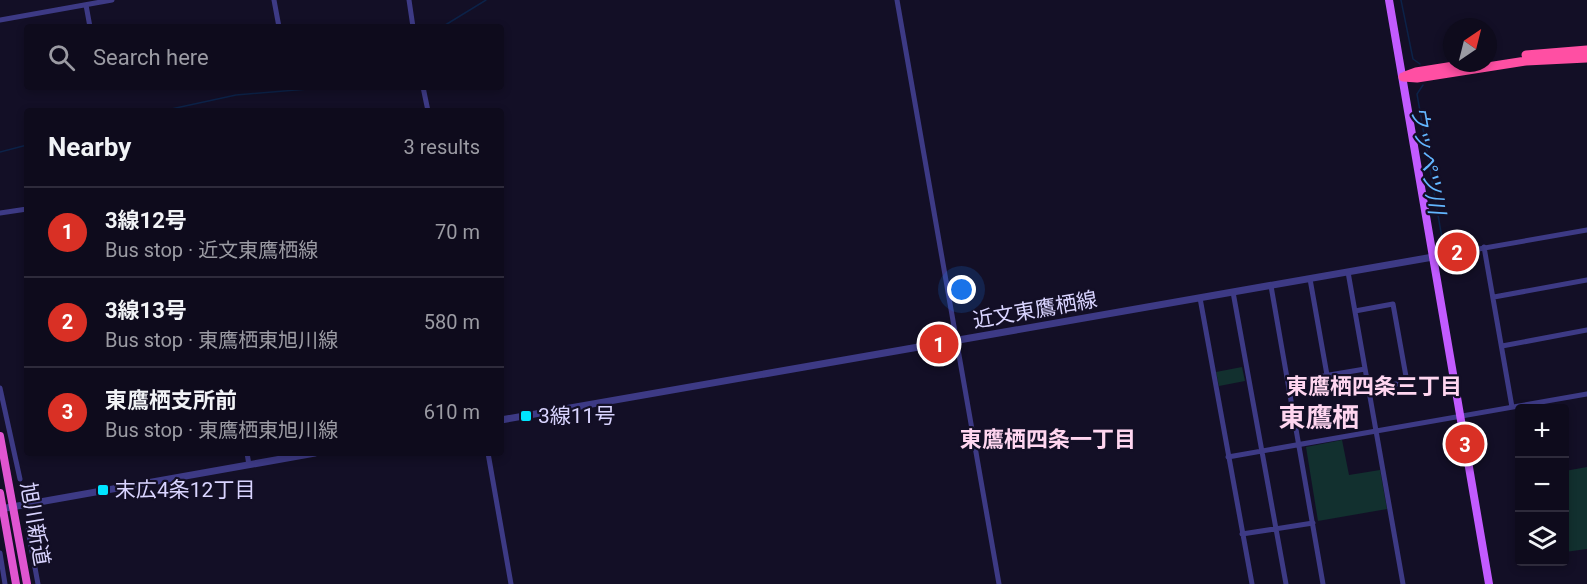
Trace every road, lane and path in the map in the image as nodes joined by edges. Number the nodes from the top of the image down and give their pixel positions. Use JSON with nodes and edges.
{"nodes":[{"id":1,"x":112,"y":0,"type":"edge"},
{"id":2,"x":274,"y":0,"type":"edge"},
{"id":3,"x":409,"y":0,"type":"edge"},
{"id":4,"x":897,"y":0,"type":"edge"},
{"id":5,"x":1389,"y":0,"type":"edge"},
{"id":6,"x":86,"y":4,"type":"junction"},
{"id":7,"x":0,"y":20,"type":"edge"},
{"id":8,"x":89,"y":24,"type":"edge"},
{"id":9,"x":278,"y":24,"type":"edge"},
{"id":10,"x":413,"y":24,"type":"edge"},
{"id":11,"x":1587,"y":50,"type":"edge"},
{"id":12,"x":1587,"y":58,"type":"edge"},
{"id":13,"x":1497,"y":60,"type":"edge"},
{"id":14,"x":1443,"y":68,"type":"edge"},
{"id":15,"x":1403,"y":77,"type":"junction"},
{"id":16,"x":424,"y":90,"type":"edge"},
{"id":17,"x":427,"y":108,"type":"edge"},
{"id":18,"x":24,"y":209,"type":"edge"},
{"id":19,"x":0,"y":213,"type":"edge"},
{"id":20,"x":1587,"y":230,"type":"edge"},
{"id":21,"x":1484,"y":247,"type":"junction"},
{"id":22,"x":1433,"y":257,"type":"junction"},
{"id":23,"x":1348,"y":272,"type":"junction"},
{"id":24,"x":1310,"y":279,"type":"junction"},
{"id":25,"x":1587,"y":280,"type":"edge"},
{"id":26,"x":1271,"y":286,"type":"junction"},
{"id":27,"x":1233,"y":292,"type":"junction"},
{"id":28,"x":1494,"y":297,"type":"junction"},
{"id":29,"x":1200,"y":298,"type":"junction"},
{"id":30,"x":1355,"y":311,"type":"junction"},
{"id":31,"x":1587,"y":330,"type":"edge"},
{"id":32,"x":957,"y":341,"type":"junction"},
{"id":33,"x":1502,"y":346,"type":"junction"},
{"id":34,"x":1365,"y":369,"type":"junction"},
{"id":35,"x":1327,"y":375,"type":"junction"},
{"id":36,"x":1288,"y":382,"type":"junction"},
{"id":37,"x":0,"y":388,"type":"edge"},
{"id":38,"x":1369,"y":389,"type":"junction"},
{"id":39,"x":1587,"y":394,"type":"edge"},
{"id":40,"x":1512,"y":407,"type":"junction"},
{"id":41,"x":3,"y":408,"type":"edge"},
{"id":42,"x":1460,"y":416,"type":"junction"},
{"id":43,"x":504,"y":419,"type":"edge"},
{"id":44,"x":1376,"y":431,"type":"junction"},
{"id":45,"x":0,"y":436,"type":"edge"},
{"id":46,"x":1299,"y":444,"type":"junction"},
{"id":47,"x":1261,"y":451,"type":"junction"},
{"id":48,"x":248,"y":456,"type":"edge"},
{"id":49,"x":298,"y":456,"type":"edge"},
{"id":50,"x":489,"y":456,"type":"edge"},
{"id":51,"x":1228,"y":457,"type":"junction"},
{"id":52,"x":249,"y":465,"type":"junction"},
{"id":53,"x":20,"y":479,"type":"dead end"},
{"id":54,"x":0,"y":493,"type":"edge"},
{"id":55,"x":13,"y":506,"type":"junction"},
{"id":56,"x":2,"y":509,"type":"edge"},
{"id":57,"x":1312,"y":523,"type":"junction"},
{"id":58,"x":1276,"y":529,"type":"junction"},
{"id":59,"x":28,"y":530,"type":"dead end"},
{"id":60,"x":1242,"y":534,"type":"junction"},
{"id":61,"x":0,"y":553,"type":"edge"},
{"id":62,"x":32,"y":555,"type":"junction"},
{"id":63,"x":22,"y":556,"type":"junction"},
{"id":64,"x":13,"y":564,"type":"junction"},
{"id":65,"x":2,"y":566,"type":"junction"},
{"id":66,"x":5,"y":584,"type":"edge"},
{"id":67,"x":16,"y":584,"type":"edge"},
{"id":68,"x":27,"y":584,"type":"edge"},
{"id":69,"x":38,"y":584,"type":"edge"},
{"id":70,"x":511,"y":584,"type":"edge"},
{"id":71,"x":999,"y":584,"type":"edge"},
{"id":72,"x":1252,"y":584,"type":"edge"},
{"id":73,"x":1286,"y":584,"type":"edge"},
{"id":74,"x":1323,"y":584,"type":"edge"},
{"id":75,"x":1403,"y":584,"type":"edge"},
{"id":76,"x":1490,"y":584,"type":"edge"}],
"edges":[{"from":1,"to":6,"type":"street"},
{"from":2,"to":9,"type":"street"},
{"from":3,"to":10,"type":"street"},
{"from":4,"to":32,"type":"street"},
{"from":5,"to":15,"type":"main road"},
{"from":6,"to":7,"type":"street"},
{"from":6,"to":8,"type":"street"},
{"from":11,"to":13,"type":"highway"},
{"from":12,"to":15,"type":"highway"},
{"from":14,"to":15,"type":"highway"},
{"from":15,"to":22,"type":"main road"},
{"from":16,"to":17,"type":"street"},
{"from":18,"to":19,"type":"street"},
{"from":20,"to":21,"type":"street"},
{"from":21,"to":22,"type":"street"},
{"from":21,"to":28,"type":"street"},
{"from":22,"to":23,"type":"street","name":"近文東鷹栖線"},
{"from":22,"to":42,"type":"main road"},
{"from":23,"to":24,"type":"street","name":"近文東鷹栖線"},
{"from":23,"to":30,"type":"street"},
{"from":24,"to":26,"type":"street","name":"近文東鷹栖線"},
{"from":24,"to":35,"type":"street"},
{"from":25,"to":28,"type":"street"},
{"from":26,"to":27,"type":"street","name":"近文東鷹栖線"},
{"from":26,"to":36,"type":"street"},
{"from":27,"to":29,"type":"street","name":"近文東鷹栖線"},
{"from":27,"to":47,"type":"street"},
{"from":28,"to":33,"type":"street"},
{"from":29,"to":32,"type":"street","name":"近文東鷹栖線"},
{"from":29,"to":51,"type":"street"},
{"from":30,"to":34,"type":"street"},
{"from":30,"to":38,"type":"street"},
{"from":31,"to":33,"type":"street"},
{"from":32,"to":43,"type":"street","name":"近文東鷹栖線"},
{"from":32,"to":71,"type":"street"},
{"from":33,"to":40,"type":"street"},
{"from":34,"to":35,"type":"street"},
{"from":34,"to":38,"type":"street"},
{"from":35,"to":36,"type":"street"},
{"from":36,"to":46,"type":"street"},
{"from":37,"to":41,"type":"street"},
{"from":38,"to":44,"type":"street"},
{"from":39,"to":40,"type":"street"},
{"from":40,"to":42,"type":"street"},
{"from":41,"to":53,"type":"street"},
{"from":42,"to":44,"type":"street"},
{"from":42,"to":76,"type":"main road"},
{"from":44,"to":46,"type":"street"},
{"from":44,"to":75,"type":"street"},
{"from":45,"to":55,"type":"highway","name":"旭川新道"},
{"from":46,"to":47,"type":"street"},
{"from":46,"to":57,"type":"street"},
{"from":47,"to":51,"type":"street"},
{"from":47,"to":58,"type":"street"},
{"from":48,"to":52,"type":"street"},
{"from":49,"to":52,"type":"street"},
{"from":50,"to":70,"type":"street"},
{"from":51,"to":60,"type":"street"},
{"from":52,"to":55,"type":"street"},
{"from":54,"to":56,"type":"highway","name":"旭川新道"},
{"from":55,"to":56,"type":"street"},
{"from":55,"to":63,"type":"highway","name":"旭川新道"},
{"from":56,"to":64,"type":"highway","name":"旭川新道"},
{"from":57,"to":58,"type":"street"},
{"from":57,"to":74,"type":"street"},
{"from":58,"to":60,"type":"street"},
{"from":58,"to":73,"type":"street"},
{"from":59,"to":62,"type":"street"},
{"from":60,"to":72,"type":"street"},
{"from":61,"to":65,"type":"street"},
{"from":62,"to":63,"type":"street"},
{"from":62,"to":69,"type":"street"},
{"from":63,"to":68,"type":"highway","name":"旭川新道"},
{"from":64,"to":65,"type":"street"},
{"from":64,"to":67,"type":"highway","name":"旭川新道"},
{"from":65,"to":66,"type":"street"}]}
